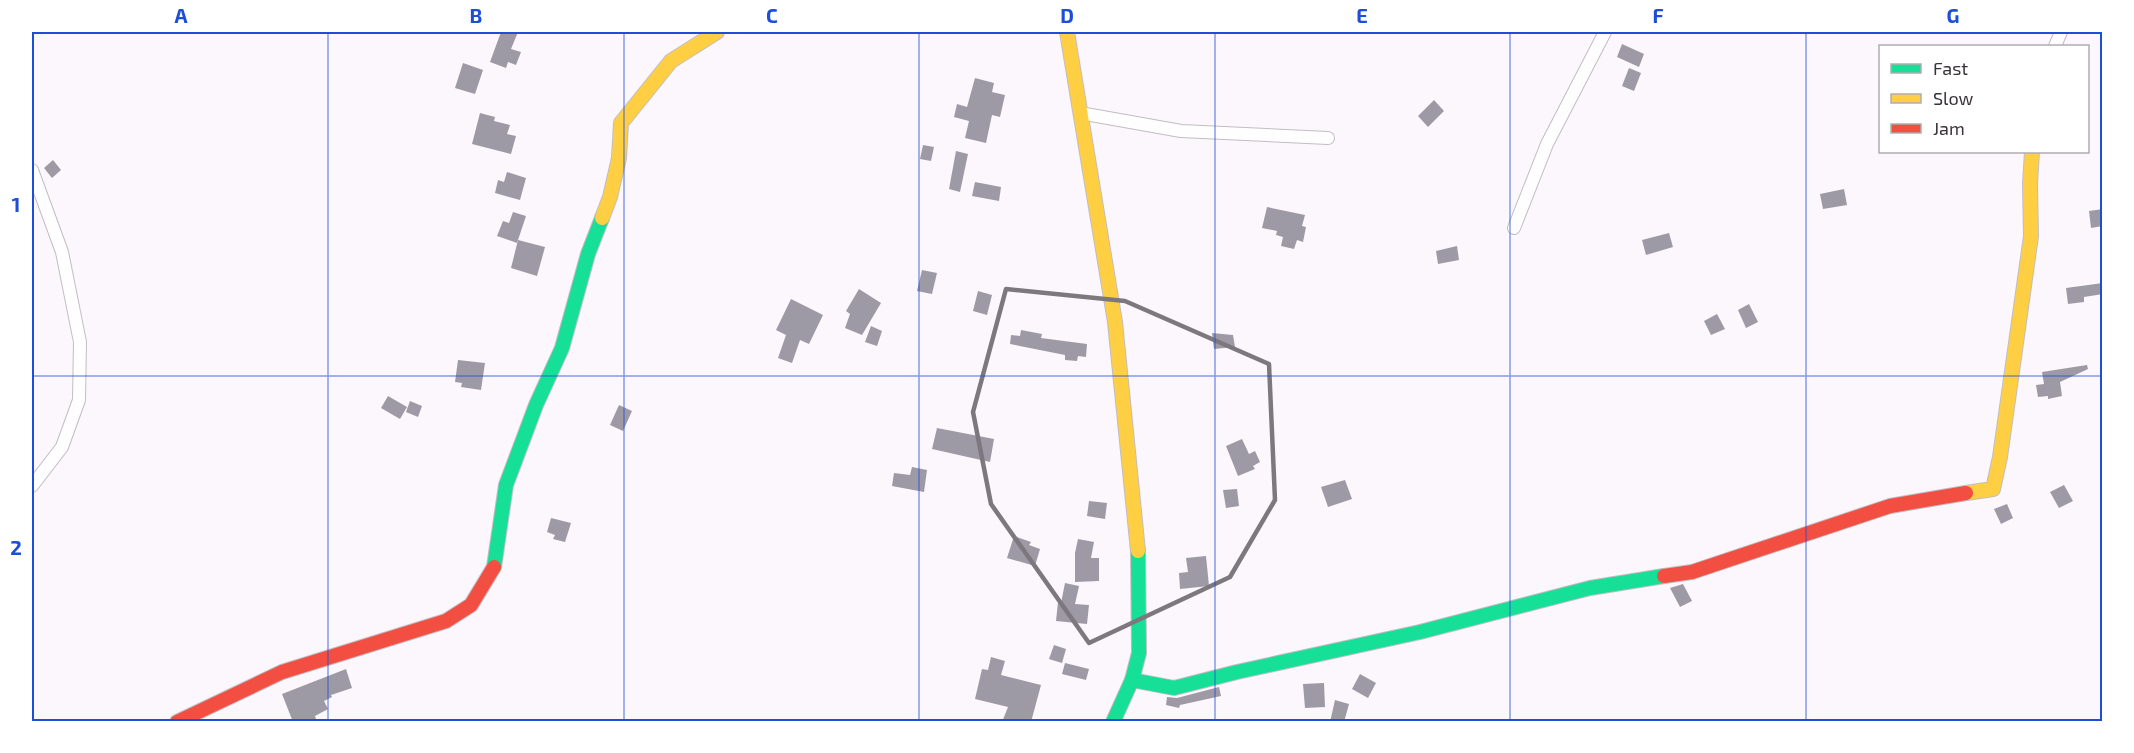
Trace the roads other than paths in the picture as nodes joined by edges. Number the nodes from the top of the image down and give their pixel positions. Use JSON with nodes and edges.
{"nodes":[{"id":1,"x":717,"y":32,"type":"edge"},
{"id":2,"x":1068,"y":32,"type":"edge"},
{"id":3,"x":1605,"y":32,"type":"edge"},
{"id":4,"x":1080,"y":113,"type":"junction"},
{"id":5,"x":1328,"y":138,"type":"dead end"},
{"id":6,"x":2032,"y":153,"type":"edge"},
{"id":7,"x":32,"y":170,"type":"edge"},
{"id":8,"x":1514,"y":228,"type":"dead end"},
{"id":9,"x":32,"y":486,"type":"edge"},
{"id":10,"x":1132,"y":680,"type":"junction"},
{"id":11,"x":177,"y":722,"type":"edge"},
{"id":12,"x":1113,"y":722,"type":"edge"}],
"edges":[{"from":1,"to":11,"type":"street"},
{"from":2,"to":4,"type":"street"},
{"from":3,"to":8,"type":"street"},
{"from":4,"to":5,"type":"street"},
{"from":4,"to":10,"type":"street"},
{"from":6,"to":10,"type":"street"},
{"from":7,"to":9,"type":"street"},
{"from":10,"to":12,"type":"street"}]}
